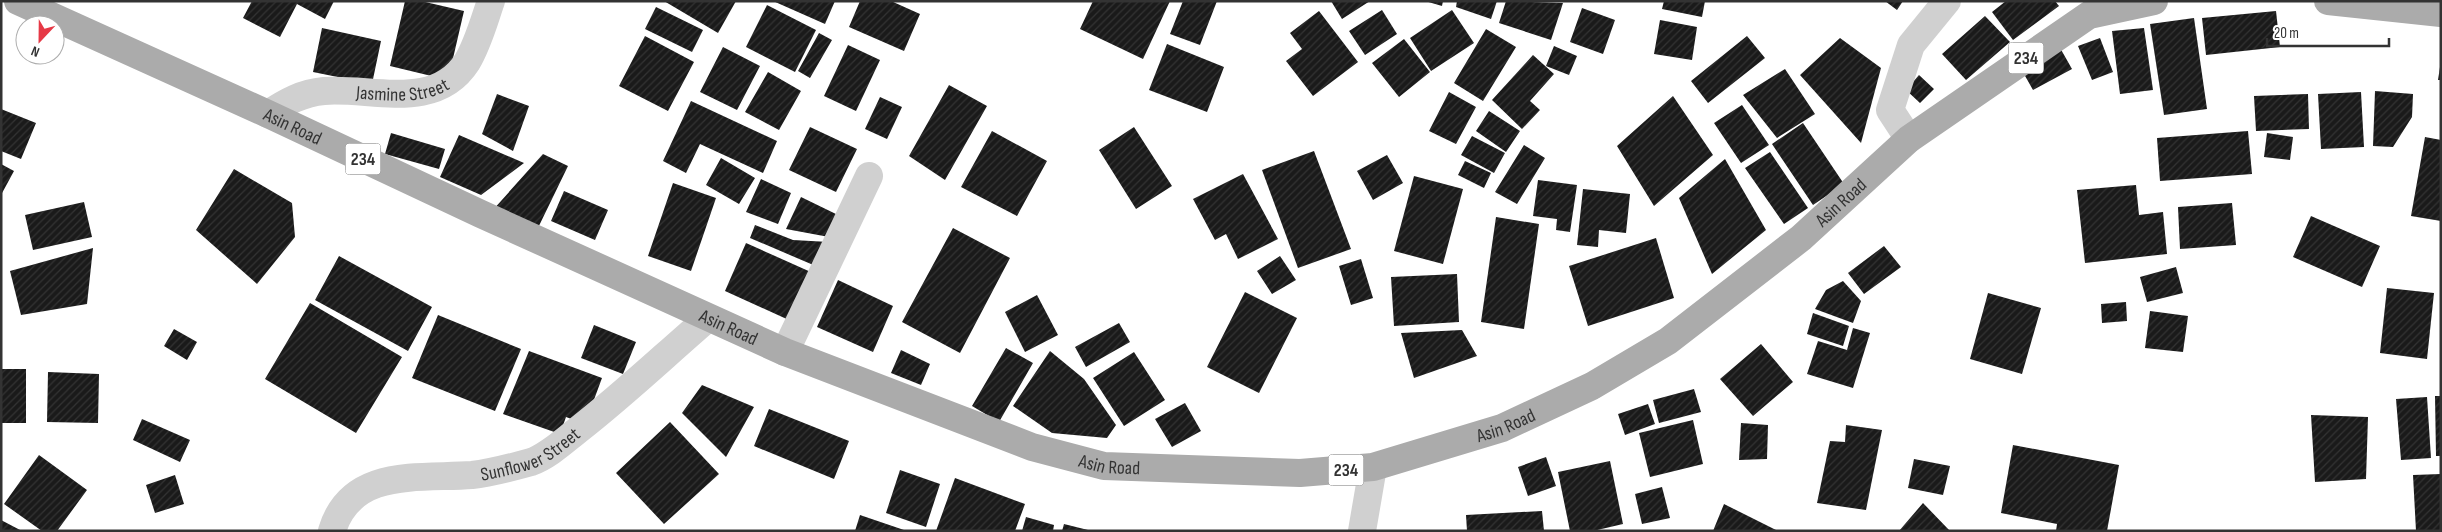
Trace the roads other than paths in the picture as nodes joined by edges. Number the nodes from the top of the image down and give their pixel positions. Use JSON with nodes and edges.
{"nodes":[{"id":1,"x":18,"y":1,"type":"edge"},
{"id":2,"x":491,"y":1,"type":"edge"},
{"id":3,"x":1947,"y":1,"type":"edge"},
{"id":4,"x":2154,"y":1,"type":"edge"},
{"id":5,"x":2328,"y":1,"type":"edge"},
{"id":6,"x":2441,"y":13,"type":"edge"},
{"id":7,"x":268,"y":114,"type":"junction"},
{"id":8,"x":1909,"y":139,"type":"junction"},
{"id":9,"x":869,"y":176,"type":"dead end"},
{"id":10,"x":708,"y":318,"type":"junction"},
{"id":11,"x":785,"y":352,"type":"junction"},
{"id":12,"x":1374,"y":467,"type":"junction"},
{"id":13,"x":332,"y":531,"type":"edge"},
{"id":14,"x":1362,"y":531,"type":"edge"}],
"edges":[{"from":1,"to":7,"type":"main road","name":"Asin Road","number":"234"},
{"from":2,"to":7,"type":"street","name":"Jasmine Street"},
{"from":3,"to":8,"type":"street"},
{"from":4,"to":8,"type":"main road","name":"Asin Road","number":"234"},
{"from":5,"to":6,"type":"main road"},
{"from":7,"to":10,"type":"main road","name":"Asin Road","number":"234"},
{"from":8,"to":12,"type":"main road","name":"Asin Road","number":"234"},
{"from":9,"to":11,"type":"street"},
{"from":10,"to":11,"type":"main road","name":"Asin Road","number":"234"},
{"from":10,"to":13,"type":"street","name":"Sunflower Street"},
{"from":11,"to":12,"type":"main road","name":"Asin Road","number":"234"},
{"from":12,"to":14,"type":"street"}]}
